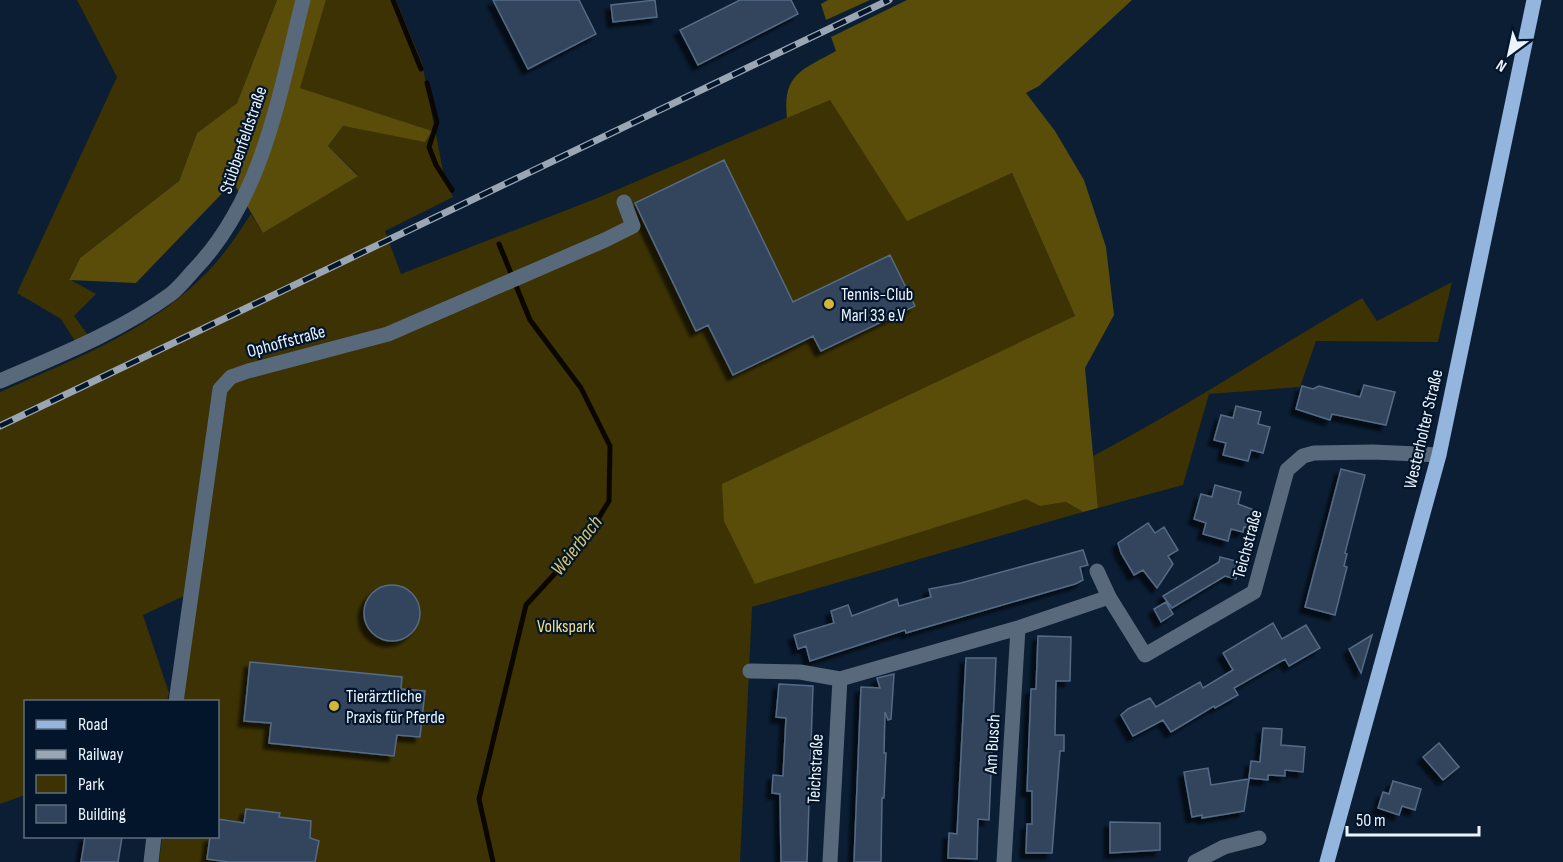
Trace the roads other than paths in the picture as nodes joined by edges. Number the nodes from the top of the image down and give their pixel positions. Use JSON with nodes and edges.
{"nodes":[{"id":1,"x":303,"y":0,"type":"edge"},
{"id":2,"x":1534,"y":0,"type":"edge"},
{"id":3,"x":624,"y":202,"type":"dead end"},
{"id":4,"x":0,"y":381,"type":"edge"},
{"id":5,"x":1438,"y":455,"type":"junction"},
{"id":6,"x":1097,"y":571,"type":"dead end"},
{"id":7,"x":1109,"y":597,"type":"junction"},
{"id":8,"x":1018,"y":628,"type":"junction"},
{"id":9,"x":750,"y":671,"type":"dead end"},
{"id":10,"x":840,"y":679,"type":"junction"},
{"id":11,"x":176,"y":700,"type":"edge"},
{"id":12,"x":154,"y":838,"type":"edge"},
{"id":13,"x":1259,"y":838,"type":"dead end"},
{"id":14,"x":151,"y":862,"type":"edge"},
{"id":15,"x":830,"y":862,"type":"edge"},
{"id":16,"x":1004,"y":862,"type":"edge"},
{"id":17,"x":1195,"y":862,"type":"edge"},
{"id":18,"x":1328,"y":862,"type":"edge"}],
"edges":[{"from":1,"to":4,"type":"street","name":"Stübbenfeldstraße"},
{"from":2,"to":5,"type":"main road","name":"Westerholter Straße"},
{"from":3,"to":11,"type":"street","name":"Ophoffstraße"},
{"from":5,"to":7,"type":"street","name":"Teichstraße"},
{"from":5,"to":18,"type":"main road","name":"Westerholter Straße"},
{"from":6,"to":7,"type":"street","name":"Teichstraße"},
{"from":7,"to":8,"type":"street"},
{"from":8,"to":10,"type":"street"},
{"from":8,"to":16,"type":"street","name":"Am Busch"},
{"from":9,"to":10,"type":"street"},
{"from":10,"to":15,"type":"street","name":"Teichstraße"},
{"from":12,"to":14,"type":"street"},
{"from":13,"to":17,"type":"street"}]}
